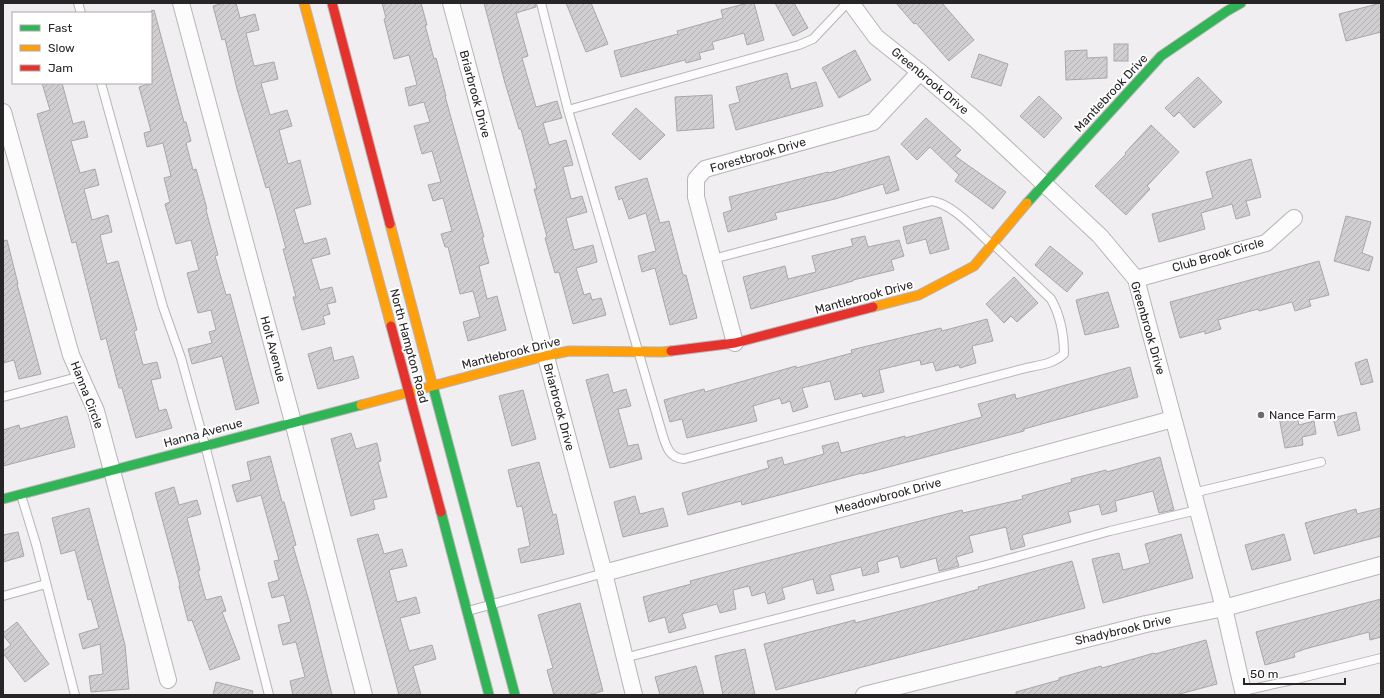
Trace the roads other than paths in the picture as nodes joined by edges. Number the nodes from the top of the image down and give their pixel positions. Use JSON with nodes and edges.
{"nodes":[{"id":1,"x":181,"y":3,"type":"edge"},
{"id":2,"x":304,"y":3,"type":"edge"},
{"id":3,"x":332,"y":3,"type":"edge"},
{"id":4,"x":451,"y":3,"type":"edge"},
{"id":5,"x":540,"y":3,"type":"edge"},
{"id":6,"x":847,"y":3,"type":"edge"},
{"id":7,"x":851,"y":3,"type":"edge"},
{"id":8,"x":1241,"y":3,"type":"edge"},
{"id":9,"x":1226,"y":7,"type":"edge"},
{"id":10,"x":920,"y":72,"type":"junction"},
{"id":11,"x":101,"y":84,"type":"edge"},
{"id":12,"x":568,"y":110,"type":"junction"},
{"id":13,"x":3,"y":112,"type":"edge"},
{"id":14,"x":1043,"y":184,"type":"junction"},
{"id":15,"x":1294,"y":218,"type":"dead end"},
{"id":16,"x":992,"y":244,"type":"junction"},
{"id":17,"x":713,"y":259,"type":"junction"},
{"id":18,"x":1136,"y":279,"type":"junction"},
{"id":19,"x":735,"y":342,"type":"junction"},
{"id":20,"x":639,"y":351,"type":"junction"},
{"id":21,"x":545,"y":356,"type":"junction"},
{"id":22,"x":81,"y":376,"type":"junction"},
{"id":23,"x":433,"y":385,"type":"junction"},
{"id":24,"x":409,"y":392,"type":"junction"},
{"id":25,"x":3,"y":397,"type":"edge"},
{"id":26,"x":1173,"y":419,"type":"junction"},
{"id":27,"x":293,"y":422,"type":"junction"},
{"id":28,"x":205,"y":445,"type":"junction"},
{"id":29,"x":1321,"y":462,"type":"dead end"},
{"id":30,"x":112,"y":470,"type":"junction"},
{"id":31,"x":21,"y":494,"type":"junction"},
{"id":32,"x":1193,"y":494,"type":"junction"},
{"id":33,"x":3,"y":498,"type":"edge"},
{"id":34,"x":1197,"y":510,"type":"junction"},
{"id":35,"x":1381,"y":565,"type":"edge"},
{"id":36,"x":604,"y":572,"type":"junction"},
{"id":37,"x":46,"y":584,"type":"junction"},
{"id":38,"x":3,"y":596,"type":"edge"},
{"id":39,"x":491,"y":604,"type":"junction"},
{"id":40,"x":1224,"y":608,"type":"junction"},
{"id":41,"x":466,"y":611,"type":"junction"},
{"id":42,"x":624,"y":658,"type":"junction"},
{"id":43,"x":1381,"y":658,"type":"edge"},
{"id":44,"x":168,"y":680,"type":"dead end"},
{"id":45,"x":1243,"y":691,"type":"joint"},
{"id":46,"x":75,"y":695,"type":"edge"},
{"id":47,"x":269,"y":695,"type":"edge"},
{"id":48,"x":364,"y":695,"type":"edge"},
{"id":49,"x":488,"y":695,"type":"edge"},
{"id":50,"x":515,"y":695,"type":"edge"},
{"id":51,"x":634,"y":695,"type":"edge"},
{"id":52,"x":864,"y":695,"type":"edge"}],
"edges":[{"from":1,"to":27,"type":"street","name":"Holt Avenue"},
{"from":2,"to":24,"type":"main road","name":"North Hampton Road"},
{"from":3,"to":23,"type":"main road","name":"North Hampton Road"},
{"from":4,"to":21,"type":"street","name":"Briarbrook Drive"},
{"from":5,"to":12,"type":"lane"},
{"from":6,"to":12,"type":"lane"},
{"from":7,"to":10,"type":"street","name":"Greenbrook Drive"},
{"from":8,"to":9,"type":"main road","name":"Mantlebrook Drive"},
{"from":9,"to":14,"type":"main road","name":"Mantlebrook Drive"},
{"from":10,"to":14,"type":"street","name":"Greenbrook Drive"},
{"from":10,"to":17,"type":"street","name":"Forestbrook Drive"},
{"from":11,"to":28,"type":"lane"},
{"from":12,"to":20,"type":"lane"},
{"from":13,"to":22,"type":"street","name":"Hanna Circle"},
{"from":14,"to":16,"type":"main road","name":"Mantlebrook Drive"},
{"from":14,"to":18,"type":"street","name":"Greenbrook Drive"},
{"from":15,"to":18,"type":"street","name":"Club Brook Circle"},
{"from":16,"to":17,"type":"lane"},
{"from":16,"to":19,"type":"main road","name":"Mantlebrook Drive"},
{"from":16,"to":20,"type":"lane"},
{"from":17,"to":19,"type":"street","name":"Forestbrook Drive"},
{"from":18,"to":26,"type":"street","name":"Greenbrook Drive"},
{"from":19,"to":20,"type":"main road","name":"Mantlebrook Drive"},
{"from":20,"to":21,"type":"main road","name":"Mantlebrook Drive"},
{"from":21,"to":23,"type":"main road","name":"Mantlebrook Drive"},
{"from":21,"to":36,"type":"street","name":"Briarbrook Drive"},
{"from":22,"to":25,"type":"lane"},
{"from":22,"to":30,"type":"street","name":"Hanna Circle"},
{"from":23,"to":24,"type":"main road","name":"Mantlebrook Drive"},
{"from":23,"to":39,"type":"main road","name":"North Hampton Road"},
{"from":24,"to":27,"type":"main road","name":"Hanna Avenue"},
{"from":24,"to":41,"type":"main road","name":"North Hampton Road"},
{"from":26,"to":32,"type":"street","name":"Greenbrook Drive"},
{"from":26,"to":36,"type":"street","name":"Meadowbrook Drive"},
{"from":27,"to":28,"type":"main road","name":"Hanna Avenue"},
{"from":27,"to":48,"type":"street","name":"Holt Avenue"},
{"from":28,"to":30,"type":"main road","name":"Hanna Avenue"},
{"from":28,"to":47,"type":"lane"},
{"from":29,"to":32,"type":"lane"},
{"from":30,"to":31,"type":"main road","name":"Hanna Avenue"},
{"from":30,"to":44,"type":"street","name":"Hanna Circle"},
{"from":31,"to":33,"type":"main road","name":"Hanna Avenue"},
{"from":31,"to":37,"type":"lane"},
{"from":32,"to":34,"type":"street","name":"Greenbrook Drive"},
{"from":34,"to":40,"type":"street","name":"Greenbrook Drive"},
{"from":34,"to":42,"type":"lane"},
{"from":35,"to":40,"type":"street","name":"Shadybrook Drive"},
{"from":36,"to":39,"type":"lane"},
{"from":36,"to":42,"type":"street","name":"Briarbrook Drive"},
{"from":37,"to":38,"type":"lane"},
{"from":37,"to":46,"type":"lane"},
{"from":39,"to":41,"type":"lane"},
{"from":39,"to":50,"type":"main road","name":"North Hampton Road"},
{"from":40,"to":45,"type":"street","name":"Greenbrook Drive"},
{"from":40,"to":52,"type":"street","name":"Shadybrook Drive"},
{"from":41,"to":49,"type":"main road","name":"North Hampton Road"},
{"from":42,"to":51,"type":"street","name":"Briarbrook Drive"},
{"from":43,"to":45,"type":"lane"}]}
